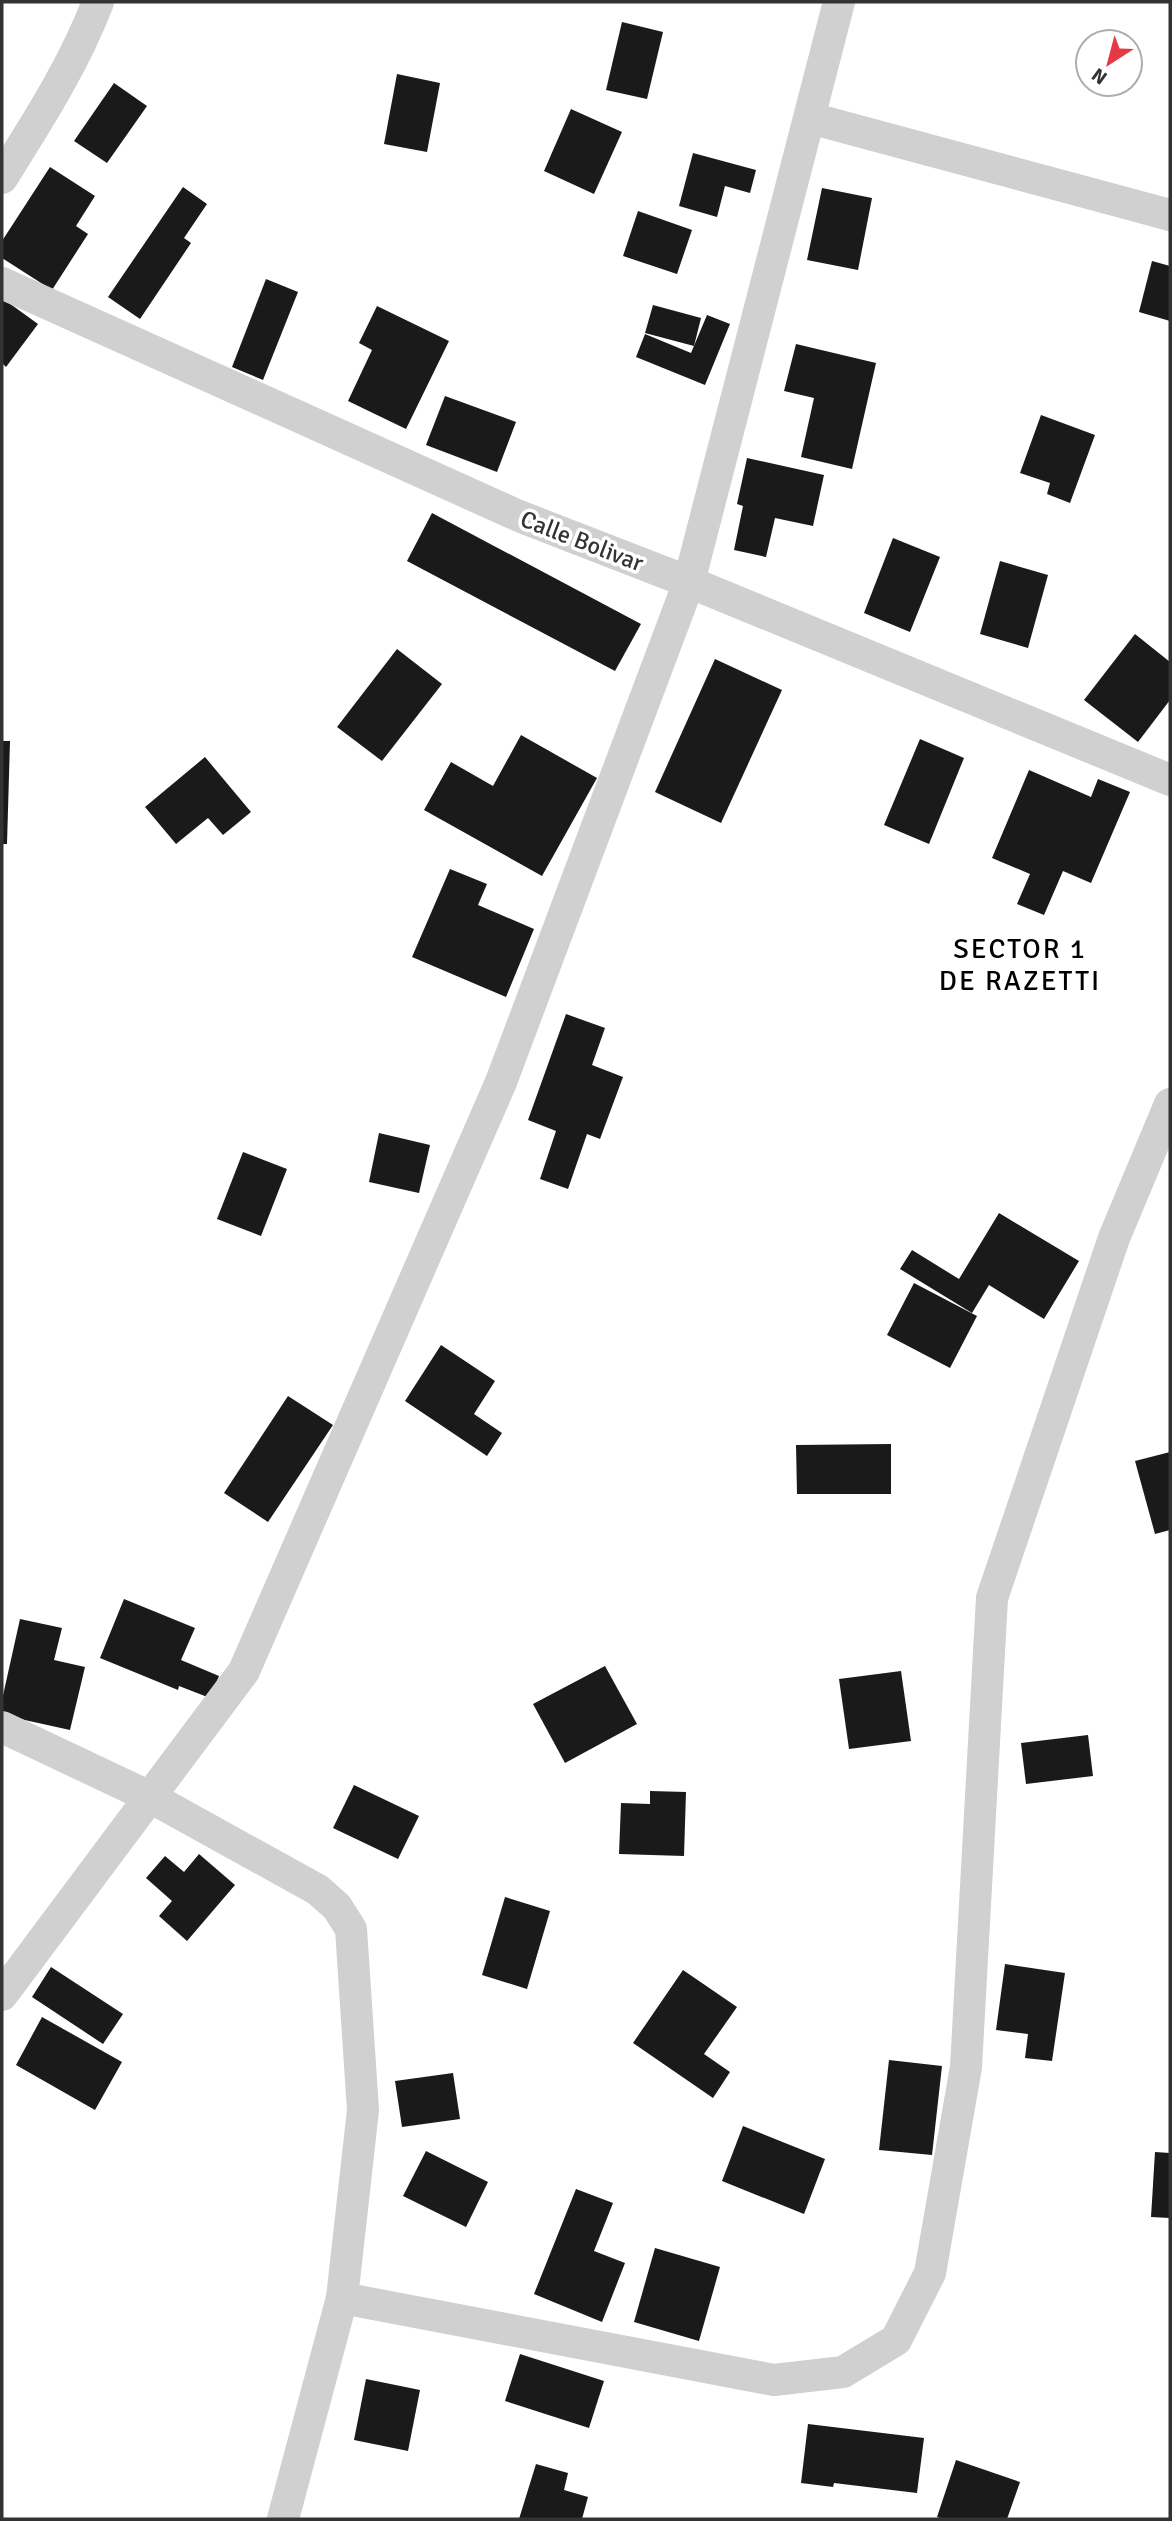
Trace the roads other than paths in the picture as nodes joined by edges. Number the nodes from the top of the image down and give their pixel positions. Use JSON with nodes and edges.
{"nodes":[{"id":1,"x":97,"y":2,"type":"edge"},
{"id":2,"x":839,"y":2,"type":"edge"},
{"id":3,"x":810,"y":118,"type":"junction"},
{"id":4,"x":2,"y":178,"type":"edge"},
{"id":5,"x":1170,"y":215,"type":"edge"},
{"id":6,"x":2,"y":283,"type":"edge"},
{"id":7,"x":689,"y":582,"type":"junction"},
{"id":8,"x":1170,"y":780,"type":"edge"},
{"id":9,"x":1170,"y":1104,"type":"edge"},
{"id":10,"x":2,"y":1727,"type":"edge"},
{"id":11,"x":150,"y":1797,"type":"junction"},
{"id":12,"x":2,"y":1995,"type":"edge"},
{"id":13,"x":342,"y":2298,"type":"junction"},
{"id":14,"x":283,"y":2519,"type":"edge"}],
"edges":[{"from":1,"to":4,"type":"street"},
{"from":2,"to":3,"type":"street"},
{"from":3,"to":5,"type":"street"},
{"from":3,"to":7,"type":"street"},
{"from":6,"to":7,"type":"street","name":"Calle Bolivar"},
{"from":7,"to":8,"type":"street","name":"Calle Bolivar"},
{"from":7,"to":11,"type":"street"},
{"from":9,"to":13,"type":"street"},
{"from":10,"to":11,"type":"street"},
{"from":11,"to":12,"type":"street"},
{"from":11,"to":13,"type":"street"},
{"from":13,"to":14,"type":"street"}]}
